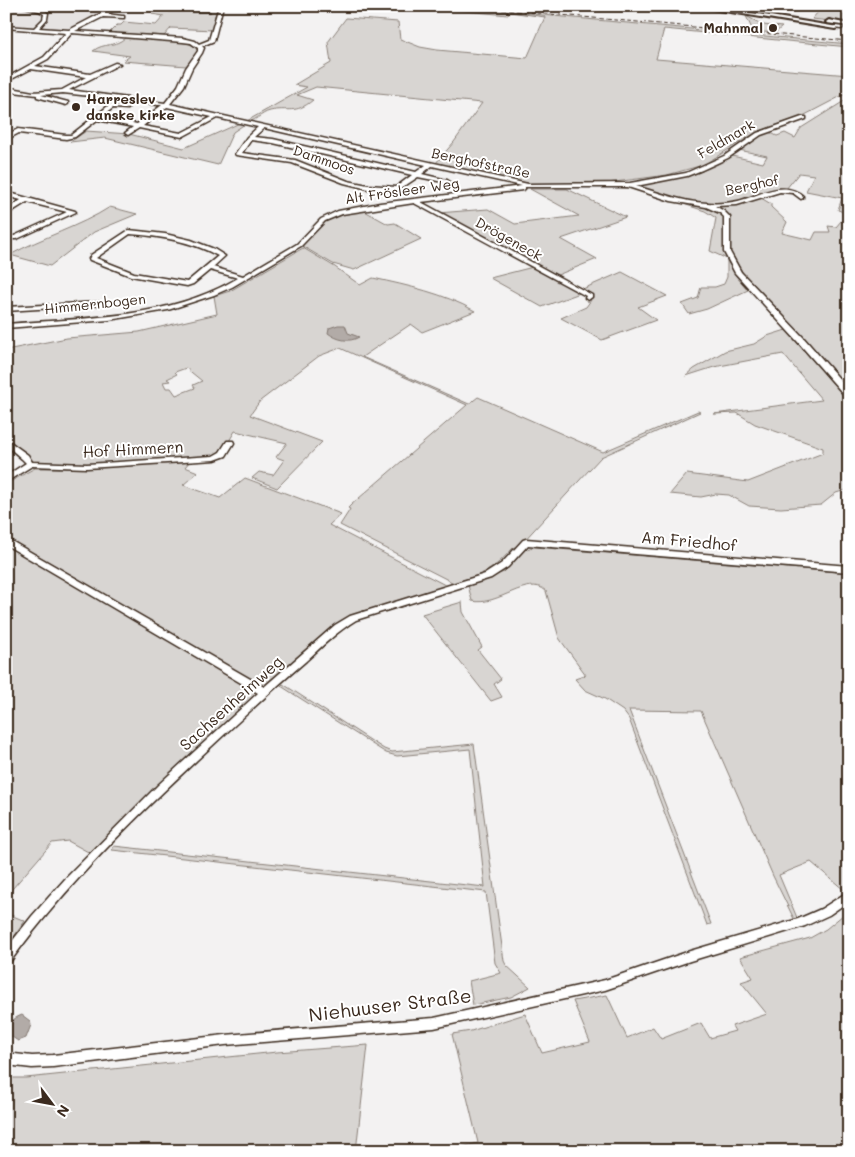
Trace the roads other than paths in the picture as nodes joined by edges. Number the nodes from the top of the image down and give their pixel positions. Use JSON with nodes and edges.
{"nodes":[{"id":1,"x":24,"y":6,"type":"edge"},
{"id":2,"x":119,"y":6,"type":"edge"},
{"id":3,"x":140,"y":6,"type":"edge"},
{"id":4,"x":221,"y":6,"type":"edge"},
{"id":5,"x":697,"y":6,"type":"edge"},
{"id":6,"x":157,"y":8,"type":"dead end"},
{"id":7,"x":102,"y":15,"type":"junction"},
{"id":8,"x":749,"y":15,"type":"junction"},
{"id":9,"x":122,"y":18,"type":"dead end"},
{"id":10,"x":6,"y":27,"type":"edge"},
{"id":11,"x":848,"y":27,"type":"edge"},
{"id":12,"x":838,"y":28,"type":"dead end"},
{"id":13,"x":36,"y":29,"type":"junction"},
{"id":14,"x":71,"y":30,"type":"junction"},
{"id":15,"x":199,"y":46,"type":"junction"},
{"id":16,"x":117,"y":64,"type":"dead end"},
{"id":17,"x":30,"y":67,"type":"junction"},
{"id":18,"x":91,"y":76,"type":"junction"},
{"id":19,"x":6,"y":80,"type":"edge"},
{"id":20,"x":7,"y":89,"type":"edge"},
{"id":21,"x":63,"y":91,"type":"junction"},
{"id":22,"x":37,"y":94,"type":"junction"},
{"id":23,"x":122,"y":98,"type":"junction"},
{"id":24,"x":66,"y":103,"type":"dead end"},
{"id":25,"x":112,"y":106,"type":"junction"},
{"id":26,"x":166,"y":106,"type":"junction"},
{"id":27,"x":126,"y":108,"type":"dead end"},
{"id":28,"x":215,"y":117,"type":"junction"},
{"id":29,"x":96,"y":118,"type":"junction"},
{"id":30,"x":804,"y":118,"type":"dead end"},
{"id":31,"x":138,"y":126,"type":"junction"},
{"id":32,"x":262,"y":127,"type":"junction"},
{"id":33,"x":128,"y":133,"type":"dead end"},
{"id":34,"x":6,"y":138,"type":"edge"},
{"id":35,"x":249,"y":138,"type":"junction"},
{"id":36,"x":430,"y":165,"type":"junction"},
{"id":37,"x":417,"y":175,"type":"junction"},
{"id":38,"x":451,"y":185,"type":"dead end"},
{"id":39,"x":629,"y":185,"type":"junction"},
{"id":40,"x":528,"y":186,"type":"junction"},
{"id":41,"x":6,"y":194,"type":"edge"},
{"id":42,"x":801,"y":197,"type":"dead end"},
{"id":43,"x":27,"y":199,"type":"junction"},
{"id":44,"x":415,"y":201,"type":"junction"},
{"id":45,"x":707,"y":205,"type":"junction"},
{"id":46,"x":6,"y":213,"type":"edge"},
{"id":47,"x":6,"y":237,"type":"edge"},
{"id":48,"x":209,"y":268,"type":"junction"},
{"id":49,"x":244,"y":278,"type":"junction"},
{"id":50,"x":588,"y":298,"type":"dead end"},
{"id":51,"x":186,"y":303,"type":"joint"},
{"id":52,"x":100,"y":304,"type":"dead end"},
{"id":53,"x":31,"y":307,"type":"junction"},
{"id":54,"x":6,"y":308,"type":"edge"},
{"id":55,"x":29,"y":323,"type":"junction"},
{"id":56,"x":6,"y":326,"type":"edge"},
{"id":57,"x":849,"y":395,"type":"edge"},
{"id":58,"x":6,"y":441,"type":"edge"},
{"id":59,"x":230,"y":443,"type":"dead end"},
{"id":60,"x":30,"y":464,"type":"junction"},
{"id":61,"x":6,"y":480,"type":"edge"},
{"id":62,"x":6,"y":541,"type":"edge"},
{"id":63,"x":526,"y":542,"type":"joint"},
{"id":64,"x":849,"y":569,"type":"edge"},
{"id":65,"x":264,"y":692,"type":"junction"},
{"id":66,"x":849,"y":895,"type":"edge"},
{"id":67,"x":6,"y":958,"type":"edge"},
{"id":68,"x":6,"y":1059,"type":"edge"}],
"edges":[{"from":1,"to":13,"type":"street"},
{"from":2,"to":7,"type":"street"},
{"from":3,"to":6,"type":"street"},
{"from":4,"to":15,"type":"street"},
{"from":5,"to":8,"type":"main road"},
{"from":7,"to":9,"type":"street"},
{"from":7,"to":14,"type":"street"},
{"from":8,"to":11,"type":"main road"},
{"from":8,"to":12,"type":"main road"},
{"from":10,"to":13,"type":"street"},
{"from":13,"to":14,"type":"street"},
{"from":14,"to":15,"type":"street"},
{"from":14,"to":17,"type":"street"},
{"from":15,"to":26,"type":"street"},
{"from":16,"to":18,"type":"street"},
{"from":17,"to":18,"type":"street"},
{"from":17,"to":19,"type":"street"},
{"from":18,"to":21,"type":"street"},
{"from":20,"to":22,"type":"street","name":"Berghofstraße"},
{"from":21,"to":22,"type":"street","name":"Berghofstraße"},
{"from":21,"to":23,"type":"street","name":"Berghofstraße"},
{"from":22,"to":24,"type":"street","name":"Berghofstraße"},
{"from":23,"to":25,"type":"street"},
{"from":23,"to":26,"type":"street","name":"Berghofstraße"},
{"from":25,"to":27,"type":"street"},
{"from":25,"to":29,"type":"street"},
{"from":26,"to":28,"type":"street","name":"Berghofstraße"},
{"from":26,"to":31,"type":"street"},
{"from":28,"to":31,"type":"street"},
{"from":28,"to":32,"type":"street","name":"Berghofstraße"},
{"from":29,"to":31,"type":"street"},
{"from":29,"to":34,"type":"street"},
{"from":30,"to":39,"type":"street","name":"Feldmark"},
{"from":31,"to":33,"type":"street"},
{"from":32,"to":35,"type":"street"},
{"from":32,"to":36,"type":"street","name":"Berghofstraße"},
{"from":35,"to":37,"type":"street","name":"Dammoos"},
{"from":35,"to":37,"type":"street","name":"Dammoos"},
{"from":36,"to":37,"type":"street","name":"Dammoos"},
{"from":36,"to":40,"type":"street","name":"Berghofstraße"},
{"from":37,"to":38,"type":"street","name":"Dammoos"},
{"from":39,"to":40,"type":"street","name":"Berghofstraße"},
{"from":39,"to":45,"type":"street","name":"Berghofstraße"},
{"from":40,"to":44,"type":"street","name":"Alt Frösleer Weg"},
{"from":41,"to":43,"type":"street"},
{"from":42,"to":45,"type":"street","name":"Berghof"},
{"from":43,"to":46,"type":"street"},
{"from":43,"to":47,"type":"street"},
{"from":44,"to":49,"type":"street","name":"Alt Frösleer Weg"},
{"from":44,"to":50,"type":"street","name":"Drögeneck"},
{"from":45,"to":57,"type":"street","name":"Berghofstraße"},
{"from":48,"to":48,"type":"street"},
{"from":48,"to":49,"type":"street"},
{"from":49,"to":51,"type":"street","name":"Alt Frösleer Weg"},
{"from":51,"to":55,"type":"street","name":"Himmernbogen"},
{"from":52,"to":53,"type":"street"},
{"from":53,"to":54,"type":"street"},
{"from":53,"to":55,"type":"street"},
{"from":55,"to":56,"type":"street","name":"Himmernbogen"},
{"from":58,"to":60,"type":"street"},
{"from":59,"to":60,"type":"street","name":"Hof Himmern"},
{"from":60,"to":61,"type":"street"},
{"from":62,"to":65,"type":"street"},
{"from":63,"to":64,"type":"street","name":"Am Friedhof"},
{"from":63,"to":65,"type":"street","name":"Sachsenheimweg"},
{"from":65,"to":67,"type":"street","name":"Sachsenheimweg"},
{"from":66,"to":68,"type":"street","name":"Niehuuser Straße"}]}
